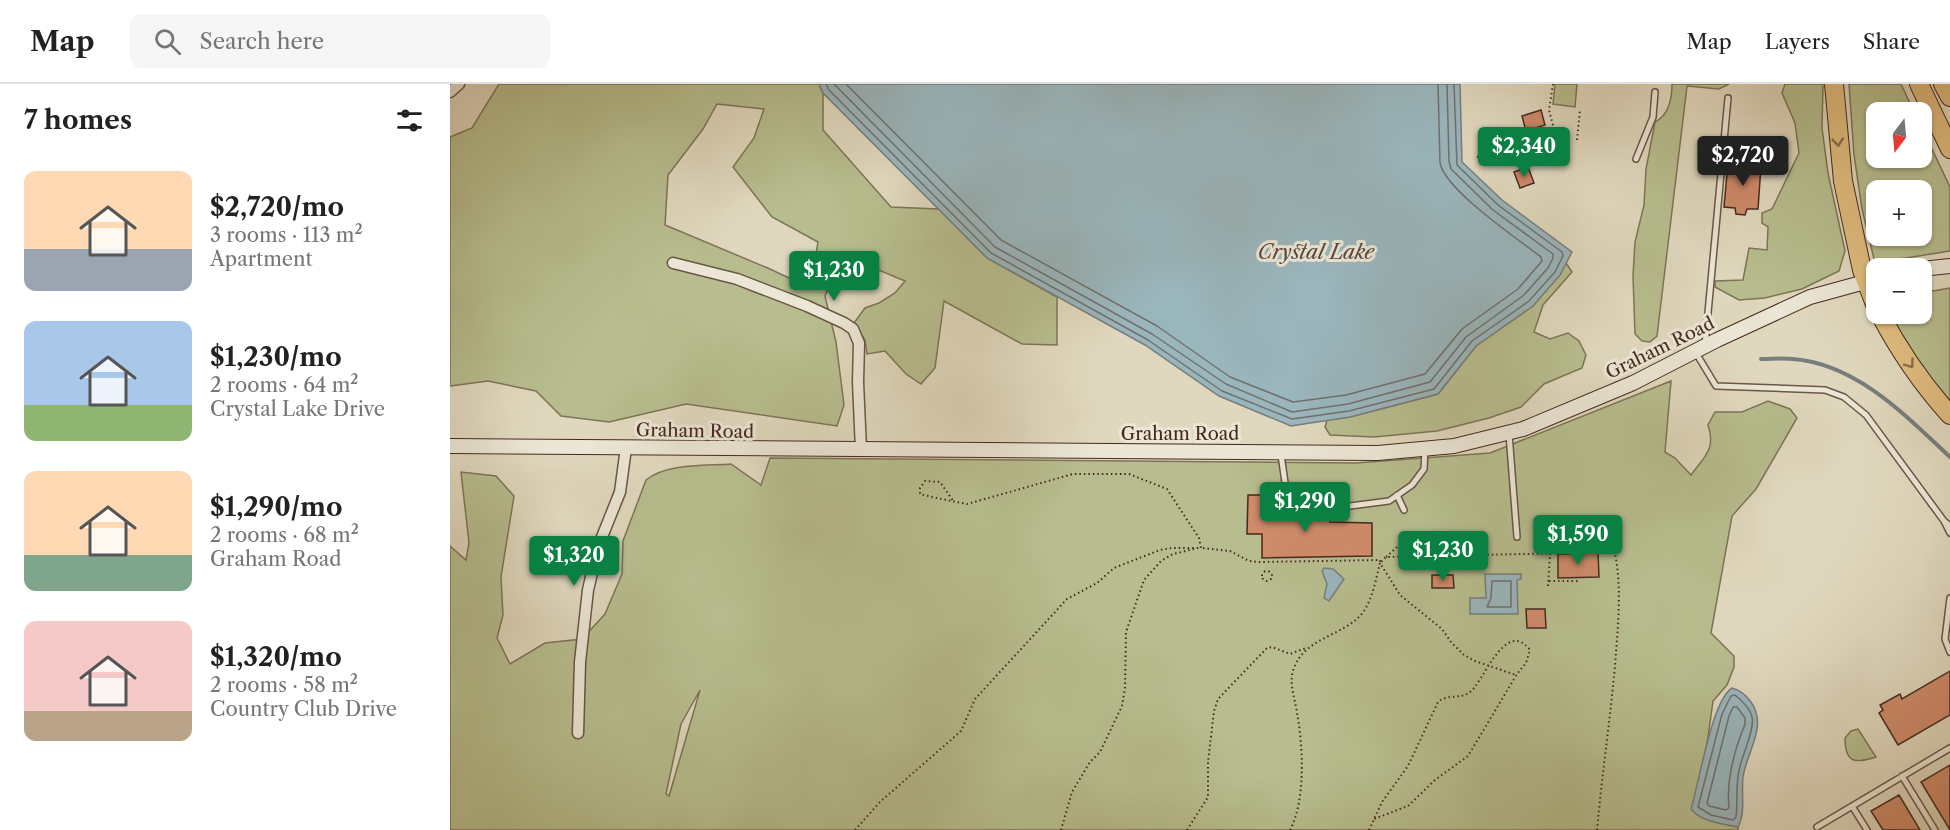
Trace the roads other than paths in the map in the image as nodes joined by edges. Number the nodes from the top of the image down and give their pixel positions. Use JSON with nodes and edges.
{"nodes":[{"id":1,"x":459,"y":84,"type":"edge"},
{"id":2,"x":1834,"y":84,"type":"edge"},
{"id":3,"x":1918,"y":84,"type":"edge"},
{"id":4,"x":1943,"y":84,"type":"edge"},
{"id":5,"x":450,"y":92,"type":"edge"},
{"id":6,"x":1655,"y":92,"type":"dead end"},
{"id":7,"x":1950,"y":97,"type":"edge"},
{"id":8,"x":1728,"y":98,"type":"dead end"},
{"id":9,"x":1950,"y":149,"type":"edge"},
{"id":10,"x":1636,"y":159,"type":"dead end"},
{"id":11,"x":1866,"y":262,"type":"edge"},
{"id":12,"x":673,"y":263,"type":"dead end"},
{"id":13,"x":1950,"y":266,"type":"edge"},
{"id":14,"x":1932,"y":268,"type":"edge"},
{"id":15,"x":1866,"y":281,"type":"edge"},
{"id":16,"x":1885,"y":324,"type":"edge"},
{"id":17,"x":1700,"y":348,"type":"junction"},
{"id":18,"x":1950,"y":415,"type":"edge"},
{"id":19,"x":1509,"y":432,"type":"junction"},
{"id":20,"x":450,"y":446,"type":"edge"},
{"id":21,"x":626,"y":448,"type":"junction"},
{"id":22,"x":1425,"y":449,"type":"junction"},
{"id":23,"x":861,"y":450,"type":"junction"},
{"id":24,"x":1281,"y":453,"type":"junction"},
{"id":25,"x":1397,"y":495,"type":"junction"},
{"id":26,"x":1404,"y":510,"type":"dead end"},
{"id":27,"x":1944,"y":521,"type":"junction"},
{"id":28,"x":1950,"y":526,"type":"edge"},
{"id":29,"x":1950,"y":533,"type":"edge"},
{"id":30,"x":1517,"y":537,"type":"dead end"},
{"id":31,"x":1950,"y":598,"type":"edge"},
{"id":32,"x":1950,"y":652,"type":"edge"},
{"id":33,"x":578,"y":733,"type":"dead end"},
{"id":34,"x":1950,"y":748,"type":"edge"},
{"id":35,"x":1902,"y":776,"type":"junction"},
{"id":36,"x":1852,"y":806,"type":"junction"},
{"id":37,"x":1817,"y":826,"type":"dead end"},
{"id":38,"x":1867,"y":830,"type":"edge"},
{"id":39,"x":1935,"y":830,"type":"edge"}],
"edges":[{"from":1,"to":5,"type":"street"},
{"from":2,"to":11,"type":"highway","one_way":true},
{"from":3,"to":9,"type":"highway"},
{"from":4,"to":7,"type":"highway"},
{"from":6,"to":10,"type":"lane"},
{"from":8,"to":17,"type":"lane"},
{"from":12,"to":23,"type":"street"},
{"from":13,"to":14,"type":"main road"},
{"from":15,"to":17,"type":"main road","name":"Graham Road"},
{"from":16,"to":18,"type":"highway","one_way":true},
{"from":17,"to":19,"type":"main road","name":"Graham Road"},
{"from":17,"to":27,"type":"lane"},
{"from":19,"to":22,"type":"main road","name":"Graham Road"},
{"from":19,"to":30,"type":"lane"},
{"from":20,"to":21,"type":"main road","name":"Graham Road"},
{"from":21,"to":23,"type":"main road","name":"Graham Road"},
{"from":21,"to":33,"type":"street"},
{"from":22,"to":24,"type":"main road","name":"Graham Road"},
{"from":22,"to":25,"type":"lane"},
{"from":23,"to":24,"type":"main road","name":"Graham Road"},
{"from":24,"to":25,"type":"lane"},
{"from":25,"to":26,"type":"lane"},
{"from":27,"to":28,"type":"lane"},
{"from":27,"to":29,"type":"lane"},
{"from":31,"to":32,"type":"lane"},
{"from":34,"to":35,"type":"lane"},
{"from":35,"to":36,"type":"lane"},
{"from":35,"to":39,"type":"lane"},
{"from":36,"to":37,"type":"lane"},
{"from":36,"to":38,"type":"lane"}]}
